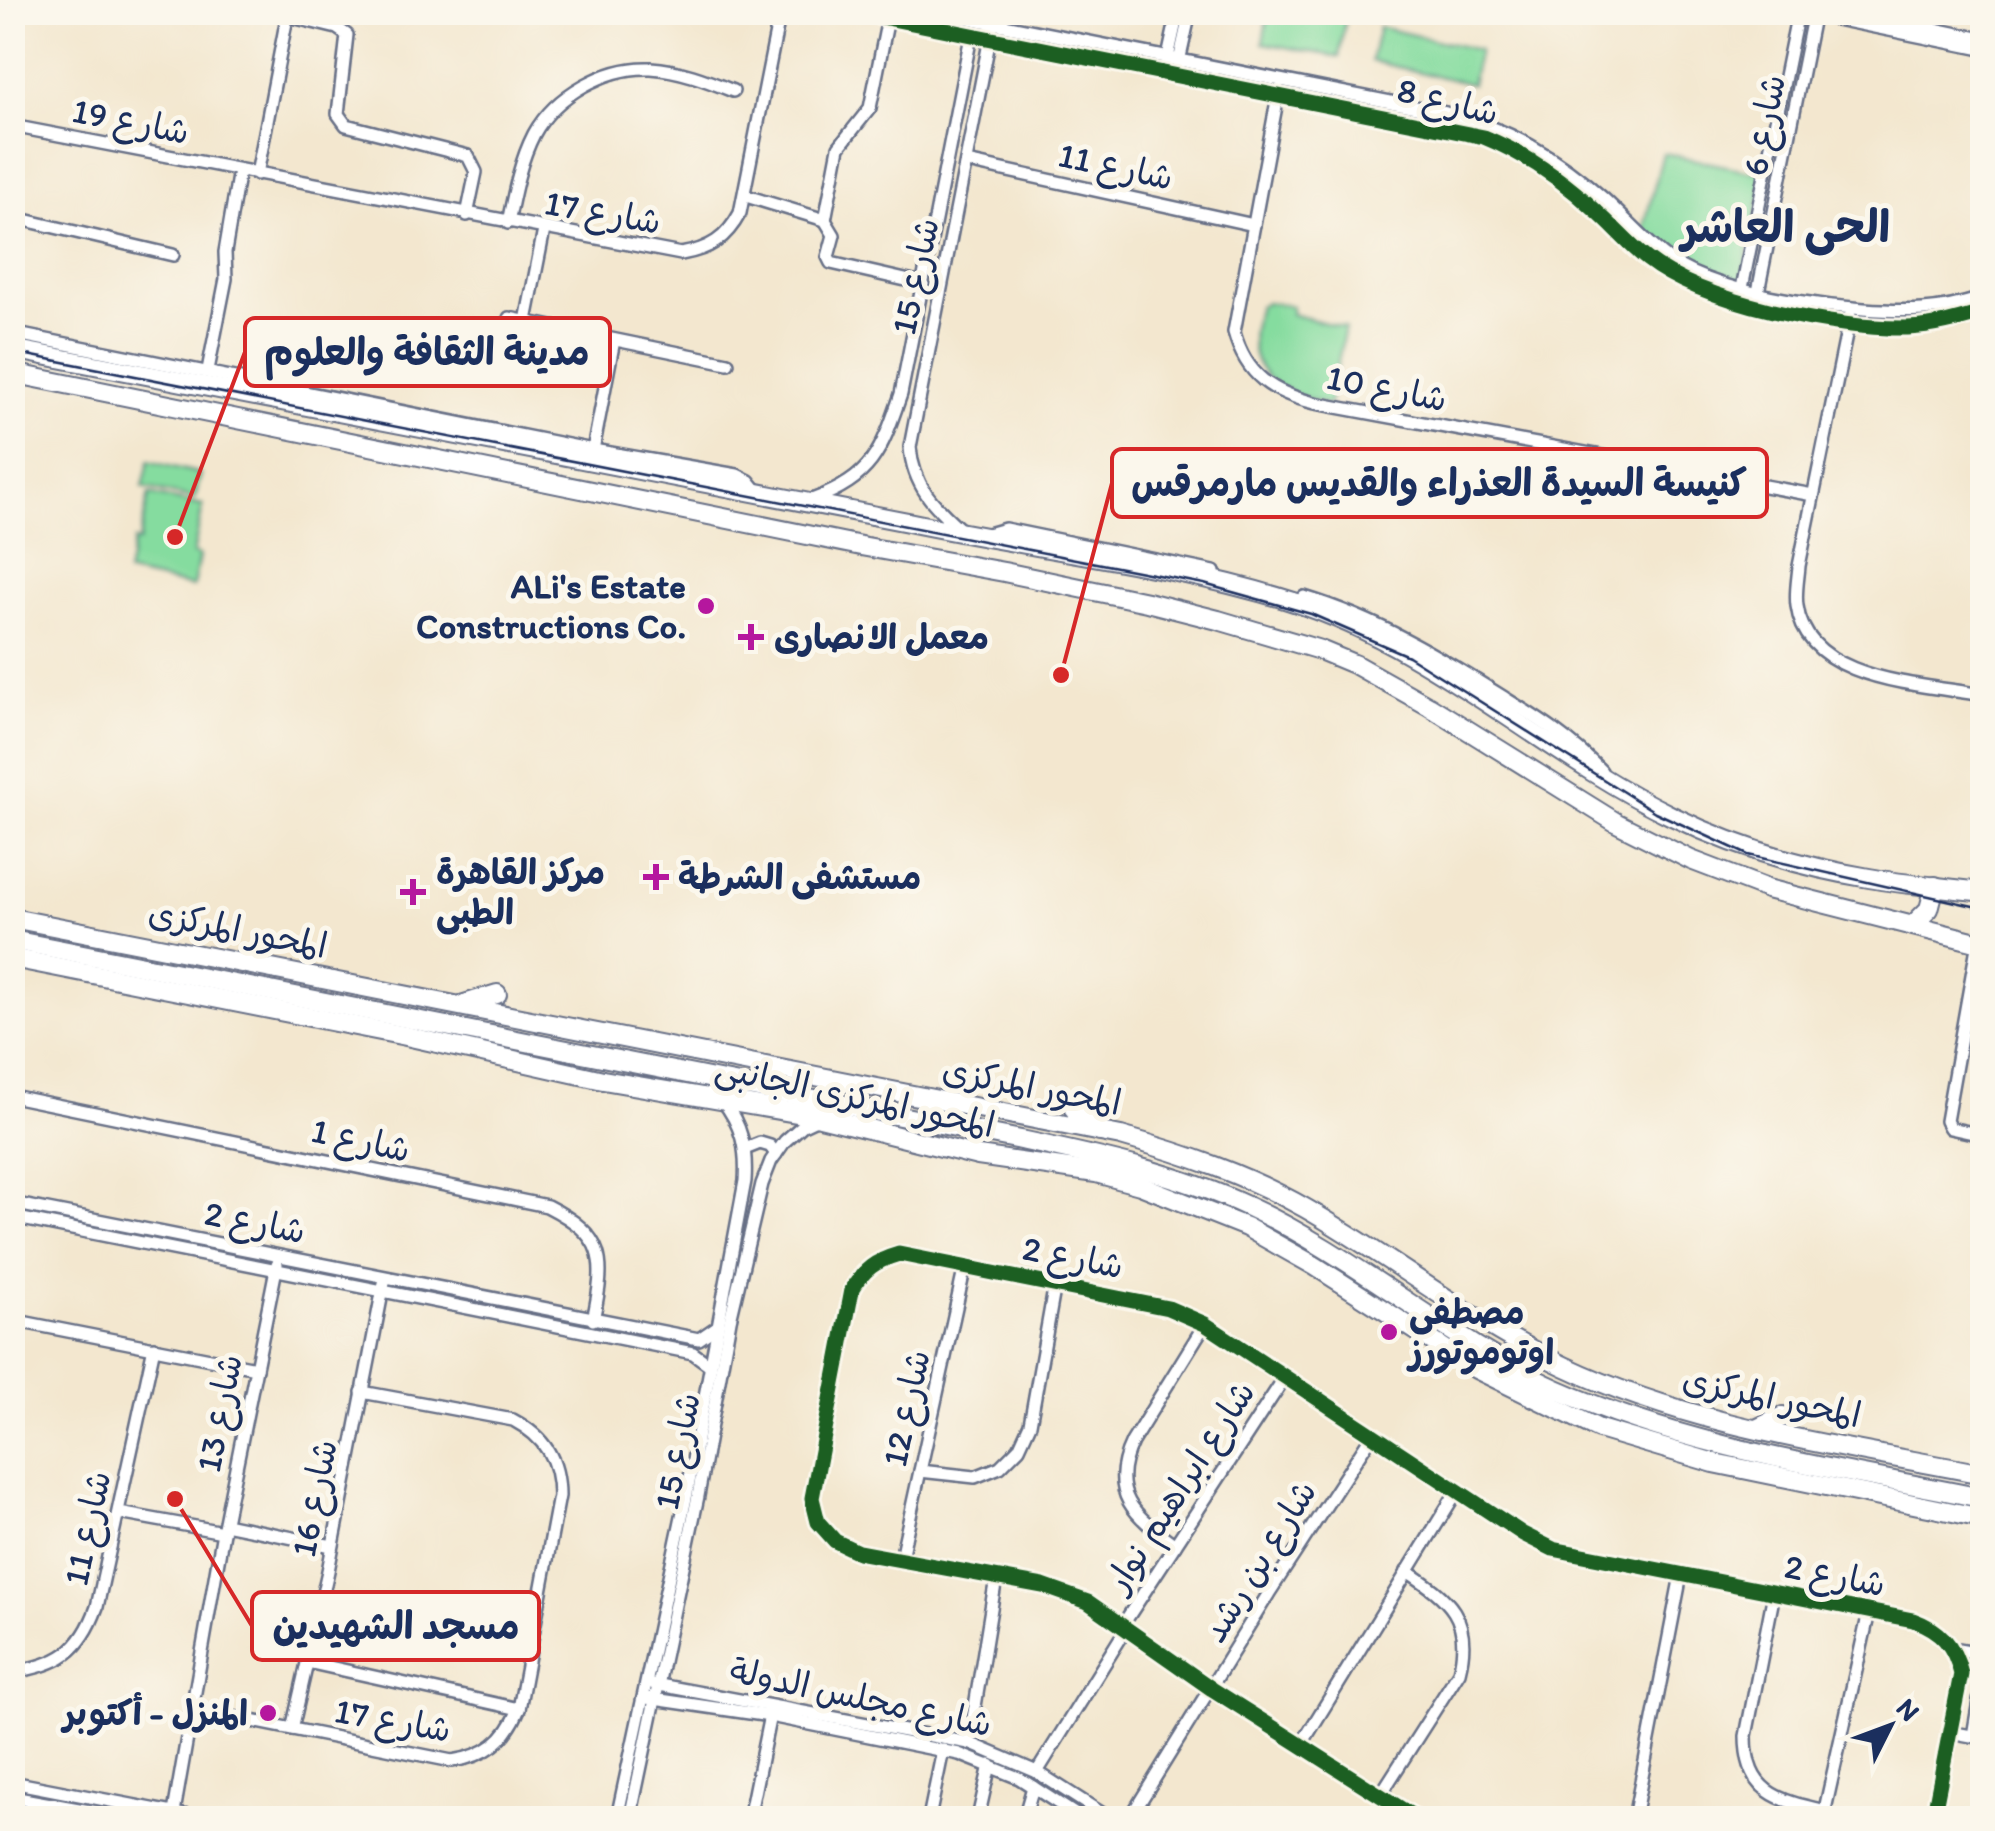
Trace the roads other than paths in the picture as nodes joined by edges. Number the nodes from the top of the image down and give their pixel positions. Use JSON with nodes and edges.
{"nodes":[{"id":1,"x":780,"y":12,"type":"edge"},
{"id":2,"x":857,"y":12,"type":"edge"},
{"id":3,"x":939,"y":12,"type":"edge"},
{"id":4,"x":1178,"y":12,"type":"edge"},
{"id":5,"x":1190,"y":12,"type":"edge"},
{"id":6,"x":1854,"y":12,"type":"edge"},
{"id":7,"x":1807,"y":13,"type":"edge"},
{"id":8,"x":288,"y":14,"type":"edge"},
{"id":9,"x":975,"y":16,"type":"edge"},
{"id":10,"x":888,"y":18,"type":"junction"},
{"id":11,"x":994,"y":18,"type":"edge"},
{"id":12,"x":972,"y":35,"type":"junction"},
{"id":13,"x":990,"y":38,"type":"junction"},
{"id":14,"x":1982,"y":39,"type":"edge"},
{"id":15,"x":1982,"y":49,"type":"edge"},
{"id":16,"x":1174,"y":59,"type":"junction"},
{"id":17,"x":1171,"y":74,"type":"junction"},
{"id":18,"x":1281,"y":81,"type":"junction"},
{"id":19,"x":733,"y":90,"type":"dead end"},
{"id":20,"x":1278,"y":96,"type":"junction"},
{"id":21,"x":12,"y":126,"type":"edge"},
{"id":22,"x":967,"y":162,"type":"junction"},
{"id":23,"x":239,"y":170,"type":"junction"},
{"id":24,"x":257,"y":174,"type":"junction"},
{"id":25,"x":746,"y":196,"type":"junction"},
{"id":26,"x":467,"y":215,"type":"junction"},
{"id":27,"x":12,"y":217,"type":"edge"},
{"id":28,"x":825,"y":220,"type":"junction"},
{"id":29,"x":508,"y":223,"type":"junction"},
{"id":30,"x":1254,"y":225,"type":"junction"},
{"id":31,"x":544,"y":230,"type":"junction"},
{"id":32,"x":173,"y":254,"type":"dead end"},
{"id":33,"x":923,"y":284,"type":"junction"},
{"id":34,"x":1740,"y":296,"type":"junction"},
{"id":35,"x":1982,"y":298,"type":"edge"},
{"id":36,"x":1756,"y":299,"type":"junction"},
{"id":37,"x":1851,"y":308,"type":"junction"},
{"id":38,"x":1982,"y":313,"type":"edge"},
{"id":39,"x":508,"y":318,"type":"dead end"},
{"id":40,"x":526,"y":322,"type":"junction"},
{"id":41,"x":1848,"y":323,"type":"junction"},
{"id":42,"x":12,"y":333,"type":"edge"},
{"id":43,"x":614,"y":340,"type":"junction"},
{"id":44,"x":12,"y":350,"type":"edge"},
{"id":45,"x":728,"y":363,"type":"dead end"},
{"id":46,"x":208,"y":370,"type":"junction"},
{"id":47,"x":12,"y":372,"type":"edge"},
{"id":48,"x":593,"y":450,"type":"junction"},
{"id":49,"x":667,"y":474,"type":"junction"},
{"id":50,"x":758,"y":492,"type":"junction"},
{"id":51,"x":1813,"y":495,"type":"junction"},
{"id":52,"x":809,"y":502,"type":"junction"},
{"id":53,"x":663,"y":505,"type":"junction"},
{"id":54,"x":973,"y":536,"type":"junction"},
{"id":55,"x":1982,"y":695,"type":"edge"},
{"id":56,"x":1935,"y":886,"type":"junction"},
{"id":57,"x":1982,"y":892,"type":"edge"},
{"id":58,"x":12,"y":918,"type":"edge"},
{"id":59,"x":1912,"y":925,"type":"junction"},
{"id":60,"x":12,"y":940,"type":"edge"},
{"id":61,"x":141,"y":942,"type":"junction"},
{"id":62,"x":1976,"y":942,"type":"joint"},
{"id":63,"x":206,"y":956,"type":"junction"},
{"id":64,"x":12,"y":958,"type":"edge"},
{"id":65,"x":154,"y":968,"type":"junction"},
{"id":66,"x":218,"y":982,"type":"junction"},
{"id":67,"x":497,"y":994,"type":"dead end"},
{"id":68,"x":458,"y":1006,"type":"junction"},
{"id":69,"x":544,"y":1046,"type":"junction"},
{"id":70,"x":568,"y":1072,"type":"junction"},
{"id":71,"x":12,"y":1096,"type":"edge"},
{"id":72,"x":722,"y":1100,"type":"junction"},
{"id":73,"x":1074,"y":1109,"type":"dead end"},
{"id":74,"x":820,"y":1117,"type":"junction"},
{"id":75,"x":1100,"y":1132,"type":"junction"},
{"id":76,"x":1982,"y":1135,"type":"edge"},
{"id":77,"x":1046,"y":1146,"type":"junction"},
{"id":78,"x":745,"y":1149,"type":"junction"},
{"id":79,"x":776,"y":1154,"type":"junction"},
{"id":80,"x":978,"y":1156,"type":"junction"},
{"id":81,"x":12,"y":1203,"type":"edge"},
{"id":82,"x":12,"y":1217,"type":"edge"},
{"id":83,"x":1349,"y":1235,"type":"junction"},
{"id":84,"x":278,"y":1262,"type":"junction"},
{"id":85,"x":965,"y":1266,"type":"junction"},
{"id":86,"x":1400,"y":1268,"type":"junction"},
{"id":87,"x":1364,"y":1274,"type":"junction"},
{"id":88,"x":385,"y":1276,"type":"junction"},
{"id":89,"x":1054,"y":1284,"type":"junction"},
{"id":90,"x":382,"y":1290,"type":"junction"},
{"id":91,"x":1416,"y":1308,"type":"junction"},
{"id":92,"x":594,"y":1317,"type":"junction"},
{"id":93,"x":12,"y":1320,"type":"edge"},
{"id":94,"x":1205,"y":1324,"type":"junction"},
{"id":95,"x":718,"y":1326,"type":"junction"},
{"id":96,"x":590,"y":1334,"type":"junction"},
{"id":97,"x":154,"y":1347,"type":"junction"},
{"id":98,"x":711,"y":1366,"type":"junction"},
{"id":99,"x":256,"y":1368,"type":"junction"},
{"id":100,"x":1285,"y":1377,"type":"junction"},
{"id":101,"x":362,"y":1392,"type":"junction"},
{"id":102,"x":709,"y":1402,"type":"junction"},
{"id":103,"x":1784,"y":1416,"type":"dead end"},
{"id":104,"x":1756,"y":1429,"type":"junction"},
{"id":105,"x":1372,"y":1435,"type":"junction"},
{"id":106,"x":1766,"y":1455,"type":"junction"},
{"id":107,"x":920,"y":1471,"type":"junction"},
{"id":108,"x":1982,"y":1474,"type":"edge"},
{"id":109,"x":1788,"y":1479,"type":"junction"},
{"id":110,"x":1457,"y":1490,"type":"junction"},
{"id":111,"x":1982,"y":1498,"type":"edge"},
{"id":112,"x":119,"y":1513,"type":"junction"},
{"id":113,"x":1982,"y":1518,"type":"edge"},
{"id":114,"x":224,"y":1528,"type":"junction"},
{"id":115,"x":1175,"y":1545,"type":"junction"},
{"id":116,"x":332,"y":1546,"type":"junction"},
{"id":117,"x":900,"y":1562,"type":"junction"},
{"id":118,"x":1407,"y":1571,"type":"junction"},
{"id":119,"x":1681,"y":1575,"type":"junction"},
{"id":120,"x":996,"y":1578,"type":"junction"},
{"id":121,"x":1774,"y":1593,"type":"junction"},
{"id":122,"x":1868,"y":1612,"type":"junction"},
{"id":123,"x":1124,"y":1628,"type":"junction"},
{"id":124,"x":1952,"y":1648,"type":"junction"},
{"id":125,"x":1982,"y":1653,"type":"edge"},
{"id":126,"x":307,"y":1662,"type":"junction"},
{"id":127,"x":12,"y":1672,"type":"edge"},
{"id":128,"x":651,"y":1683,"type":"junction"},
{"id":129,"x":1982,"y":1683,"type":"edge"},
{"id":130,"x":1212,"y":1689,"type":"junction"},
{"id":131,"x":648,"y":1698,"type":"junction"},
{"id":132,"x":192,"y":1708,"type":"junction"},
{"id":133,"x":519,"y":1709,"type":"junction"},
{"id":134,"x":771,"y":1710,"type":"junction"},
{"id":135,"x":292,"y":1729,"type":"junction"},
{"id":136,"x":1950,"y":1732,"type":"junction"},
{"id":137,"x":1978,"y":1738,"type":"edge"},
{"id":138,"x":969,"y":1743,"type":"junction"},
{"id":139,"x":940,"y":1745,"type":"junction"},
{"id":140,"x":1300,"y":1745,"type":"junction"},
{"id":141,"x":990,"y":1765,"type":"junction"},
{"id":142,"x":1037,"y":1772,"type":"junction"},
{"id":143,"x":12,"y":1782,"type":"edge"},
{"id":144,"x":1032,"y":1786,"type":"junction"},
{"id":145,"x":1381,"y":1794,"type":"junction"},
{"id":146,"x":12,"y":1797,"type":"edge"},
{"id":147,"x":1824,"y":1815,"type":"edge"},
{"id":148,"x":173,"y":1816,"type":"edge"},
{"id":149,"x":129,"y":1818,"type":"edge"},
{"id":150,"x":199,"y":1818,"type":"edge"},
{"id":151,"x":618,"y":1818,"type":"edge"},
{"id":152,"x":630,"y":1818,"type":"edge"},
{"id":153,"x":749,"y":1818,"type":"edge"},
{"id":154,"x":929,"y":1818,"type":"edge"},
{"id":155,"x":978,"y":1818,"type":"edge"},
{"id":156,"x":1024,"y":1818,"type":"edge"},
{"id":157,"x":1081,"y":1818,"type":"edge"},
{"id":158,"x":1110,"y":1818,"type":"edge"},
{"id":159,"x":1130,"y":1818,"type":"edge"},
{"id":160,"x":1416,"y":1818,"type":"edge"},
{"id":161,"x":1634,"y":1818,"type":"edge"},
{"id":162,"x":1933,"y":1818,"type":"edge"}],
"edges":[{"from":1,"to":25,"type":"street","name":"شارع 17"},
{"from":2,"to":10,"type":"street","name":"شارع 8"},
{"from":3,"to":9,"type":"street","name":"شارع 8"},
{"from":4,"to":16,"type":"street"},
{"from":5,"to":16,"type":"street"},
{"from":6,"to":14,"type":"street"},
{"from":7,"to":15,"type":"street"},
{"from":7,"to":34,"type":"street","name":"شارع 6"},
{"from":7,"to":36,"type":"street","name":"شارع 6"},
{"from":8,"to":24,"type":"street"},
{"from":8,"to":26,"type":"street"},
{"from":9,"to":11,"type":"street","name":"شارع 8"},
{"from":9,"to":12,"type":"street","name":"شارع 15"},
{"from":10,"to":12,"type":"street","name":"شارع 8"},
{"from":10,"to":28,"type":"street"},
{"from":11,"to":13,"type":"street","name":"شارع 15"},
{"from":11,"to":16,"type":"street","name":"شارع 8"},
{"from":12,"to":13,"type":"street","name":"شارع 8"},
{"from":12,"to":33,"type":"street","name":"شارع 15"},
{"from":13,"to":17,"type":"street","name":"شارع 8"},
{"from":13,"to":22,"type":"street","name":"شارع 15"},
{"from":16,"to":17,"type":"street"},
{"from":16,"to":18,"type":"street","name":"شارع 8"},
{"from":17,"to":20,"type":"street","name":"شارع 8"},
{"from":18,"to":20,"type":"street","name":"شارع 10"},
{"from":18,"to":34,"type":"street","name":"شارع 8"},
{"from":19,"to":29,"type":"street"},
{"from":20,"to":30,"type":"street","name":"شارع 10"},
{"from":20,"to":34,"type":"street","name":"شارع 8"},
{"from":21,"to":23,"type":"street","name":"شارع 19"},
{"from":22,"to":30,"type":"street","name":"شارع 11"},
{"from":22,"to":54,"type":"street","name":"شارع 15"},
{"from":23,"to":24,"type":"street","name":"شارع 17"},
{"from":23,"to":46,"type":"street"},
{"from":24,"to":26,"type":"street","name":"شارع 17"},
{"from":25,"to":28,"type":"street"},
{"from":25,"to":31,"type":"street","name":"شارع 17"},
{"from":26,"to":29,"type":"street","name":"شارع 17"},
{"from":27,"to":32,"type":"street"},
{"from":28,"to":33,"type":"street"},
{"from":29,"to":31,"type":"street","name":"شارع 17"},
{"from":30,"to":51,"type":"street","name":"شارع 10"},
{"from":31,"to":40,"type":"street"},
{"from":33,"to":52,"type":"street","name":"شارع 15"},
{"from":34,"to":36,"type":"street","name":"شارع 8"},
{"from":35,"to":37,"type":"street","name":"شارع 8"},
{"from":36,"to":37,"type":"street","name":"شارع 8"},
{"from":36,"to":41,"type":"street","name":"شارع 8"},
{"from":37,"to":41,"type":"street"},
{"from":38,"to":41,"type":"street","name":"شارع 8"},
{"from":39,"to":40,"type":"street"},
{"from":40,"to":43,"type":"street"},
{"from":41,"to":51,"type":"street"},
{"from":42,"to":46,"type":"street"},
{"from":43,"to":45,"type":"street"},
{"from":43,"to":48,"type":"street"},
{"from":44,"to":49,"type":"main road"},
{"from":46,"to":48,"type":"street"},
{"from":47,"to":53,"type":"main road"},
{"from":48,"to":50,"type":"street"},
{"from":49,"to":50,"type":"main road"},
{"from":49,"to":53,"type":"main road"},
{"from":50,"to":52,"type":"main road"},
{"from":51,"to":55,"type":"street"},
{"from":52,"to":54,"type":"main road"},
{"from":53,"to":59,"type":"main road"},
{"from":54,"to":56,"type":"main road"},
{"from":56,"to":57,"type":"main road"},
{"from":56,"to":59,"type":"main road"},
{"from":58,"to":61,"type":"main road","name":"المحور المركزى"},
{"from":59,"to":62,"type":"main road"},
{"from":60,"to":65,"type":"main road","name":"المحور المركزى"},
{"from":61,"to":63,"type":"main road","name":"المحور المركزى"},
{"from":61,"to":65,"type":"main road"},
{"from":62,"to":76,"type":"street"},
{"from":63,"to":66,"type":"main road"},
{"from":63,"to":68,"type":"main road","name":"المحور المركزى"},
{"from":64,"to":70,"type":"main road","name":"المحور المركزى الجانبى"},
{"from":65,"to":66,"type":"main road","name":"المحور المركزى"},
{"from":66,"to":69,"type":"main road","name":"المحور المركزى"},
{"from":67,"to":68,"type":"main road"},
{"from":68,"to":75,"type":"main road","name":"المحور المركزى"},
{"from":69,"to":70,"type":"main road"},
{"from":69,"to":77,"type":"main road","name":"المحور المركزى"},
{"from":70,"to":72,"type":"main road","name":"المحور المركزى الجانبى"},
{"from":71,"to":92,"type":"street","name":"شارع 1"},
{"from":72,"to":74,"type":"main road","name":"المحور المركزى الجانبى"},
{"from":72,"to":78,"type":"street","name":"شارع 15"},
{"from":73,"to":75,"type":"main road"},
{"from":74,"to":79,"type":"street","name":"شارع 15"},
{"from":74,"to":80,"type":"main road","name":"المحور المركزى الجانبى"},
{"from":75,"to":83,"type":"main road","name":"المحور المركزى"},
{"from":77,"to":80,"type":"main road"},
{"from":77,"to":87,"type":"main road","name":"المحور المركزى"},
{"from":78,"to":79,"type":"street"},
{"from":78,"to":95,"type":"street","name":"شارع 15"},
{"from":79,"to":102,"type":"street","name":"شارع 15"},
{"from":80,"to":109,"type":"main road","name":"المحور المركزى الجانبى"},
{"from":81,"to":84,"type":"street","name":"شارع 2"},
{"from":82,"to":84,"type":"street","name":"شارع 2"},
{"from":83,"to":86,"type":"main road","name":"المحور المركزى"},
{"from":83,"to":87,"type":"main road"},
{"from":84,"to":88,"type":"street","name":"شارع 2"},
{"from":84,"to":90,"type":"street","name":"شارع 2"},
{"from":84,"to":99,"type":"street","name":"شارع 13"},
{"from":85,"to":89,"type":"street","name":"شارع 2"},
{"from":85,"to":107,"type":"street","name":"شارع 12"},
{"from":85,"to":117,"type":"street","name":"شارع 2"},
{"from":86,"to":91,"type":"main road"},
{"from":86,"to":104,"type":"main road","name":"المحور المركزى"},
{"from":87,"to":91,"type":"main road","name":"المحور المركزى"},
{"from":88,"to":90,"type":"street","name":"شارع 16"},
{"from":88,"to":92,"type":"street","name":"شارع 2"},
{"from":89,"to":94,"type":"street","name":"شارع 2"},
{"from":89,"to":107,"type":"street"},
{"from":90,"to":96,"type":"street","name":"شارع 2"},
{"from":90,"to":101,"type":"street","name":"شارع 16"},
{"from":91,"to":106,"type":"main road","name":"المحور المركزى"},
{"from":92,"to":95,"type":"street","name":"شارع 2"},
{"from":92,"to":96,"type":"street","name":"شارع 1"},
{"from":93,"to":97,"type":"street"},
{"from":94,"to":100,"type":"street","name":"شارع 2"},
{"from":94,"to":115,"type":"street"},
{"from":95,"to":98,"type":"street","name":"شارع 15"},
{"from":96,"to":98,"type":"street","name":"شارع 2"},
{"from":97,"to":99,"type":"street"},
{"from":97,"to":112,"type":"street","name":"شارع 11"},
{"from":98,"to":102,"type":"street","name":"شارع 15"},
{"from":99,"to":114,"type":"street","name":"شارع 13"},
{"from":100,"to":105,"type":"street","name":"شارع 2"},
{"from":100,"to":115,"type":"street","name":"شارع ابراهيم نوار"},
{"from":101,"to":116,"type":"street","name":"شارع 16"},
{"from":101,"to":133,"type":"street","name":"شارع 17"},
{"from":102,"to":128,"type":"street","name":"شارع 15"},
{"from":103,"to":104,"type":"main road"},
{"from":104,"to":108,"type":"main road","name":"المحور المركزى"},
{"from":105,"to":110,"type":"street","name":"شارع 2"},
{"from":105,"to":130,"type":"street","name":"شارع بن رشد"},
{"from":106,"to":109,"type":"main road"},
{"from":106,"to":111,"type":"main road","name":"المحور المركزى"},
{"from":107,"to":117,"type":"street","name":"شارع 12"},
{"from":109,"to":113,"type":"main road","name":"المحور المركزى الجانبى"},
{"from":110,"to":118,"type":"street"},
{"from":110,"to":119,"type":"street","name":"شارع 2"},
{"from":112,"to":114,"type":"street"},
{"from":112,"to":127,"type":"street","name":"شارع 11"},
{"from":114,"to":116,"type":"street"},
{"from":114,"to":132,"type":"street","name":"شارع 13"},
{"from":115,"to":123,"type":"street","name":"شارع ابراهيم نوار"},
{"from":116,"to":126,"type":"street","name":"شارع 16"},
{"from":117,"to":120,"type":"street","name":"شارع 2"},
{"from":118,"to":140,"type":"street"},
{"from":118,"to":145,"type":"street"},
{"from":119,"to":121,"type":"street","name":"شارع 2"},
{"from":119,"to":161,"type":"street"},
{"from":120,"to":123,"type":"street","name":"شارع 2"},
{"from":120,"to":138,"type":"street"},
{"from":121,"to":122,"type":"street","name":"شارع 2"},
{"from":121,"to":147,"type":"street"},
{"from":122,"to":124,"type":"street","name":"شارع 2"},
{"from":122,"to":147,"type":"street"},
{"from":123,"to":130,"type":"street","name":"شارع 2"},
{"from":123,"to":142,"type":"street","name":"شارع ابراهيم نوار"},
{"from":124,"to":125,"type":"street"},
{"from":124,"to":136,"type":"street"},
{"from":126,"to":133,"type":"street"},
{"from":126,"to":135,"type":"street","name":"شارع 16"},
{"from":128,"to":131,"type":"street","name":"شارع 15"},
{"from":128,"to":134,"type":"street","name":"شارع مجلس الدولة"},
{"from":129,"to":137,"type":"street"},
{"from":130,"to":140,"type":"street","name":"شارع 2"},
{"from":130,"to":159,"type":"street","name":"شارع بن رشد"},
{"from":131,"to":134,"type":"street","name":"شارع مجلس الدولة"},
{"from":131,"to":151,"type":"street","name":"شارع 15"},
{"from":131,"to":152,"type":"street","name":"شارع 15"},
{"from":132,"to":135,"type":"street","name":"شارع 17"},
{"from":132,"to":148,"type":"street","name":"شارع 13"},
{"from":133,"to":135,"type":"street","name":"شارع 17"},
{"from":134,"to":139,"type":"street","name":"شارع مجلس الدولة"},
{"from":134,"to":153,"type":"street"},
{"from":136,"to":137,"type":"street"},
{"from":136,"to":162,"type":"street"},
{"from":138,"to":139,"type":"street","name":"شارع مجلس الدولة"},
{"from":138,"to":142,"type":"street","name":"شارع مجلس الدولة"},
{"from":139,"to":141,"type":"street","name":"شارع مجلس الدولة"},
{"from":139,"to":154,"type":"street"},
{"from":140,"to":145,"type":"street","name":"شارع 2"},
{"from":141,"to":144,"type":"street","name":"شارع مجلس الدولة"},
{"from":141,"to":155,"type":"street"},
{"from":142,"to":158,"type":"street","name":"شارع مجلس الدولة"},
{"from":143,"to":148,"type":"street"},
{"from":144,"to":156,"type":"street"},
{"from":144,"to":157,"type":"street","name":"شارع مجلس الدولة"},
{"from":145,"to":160,"type":"street","name":"شارع 2"},
{"from":146,"to":149,"type":"street"},
{"from":148,"to":150,"type":"street"}]}
